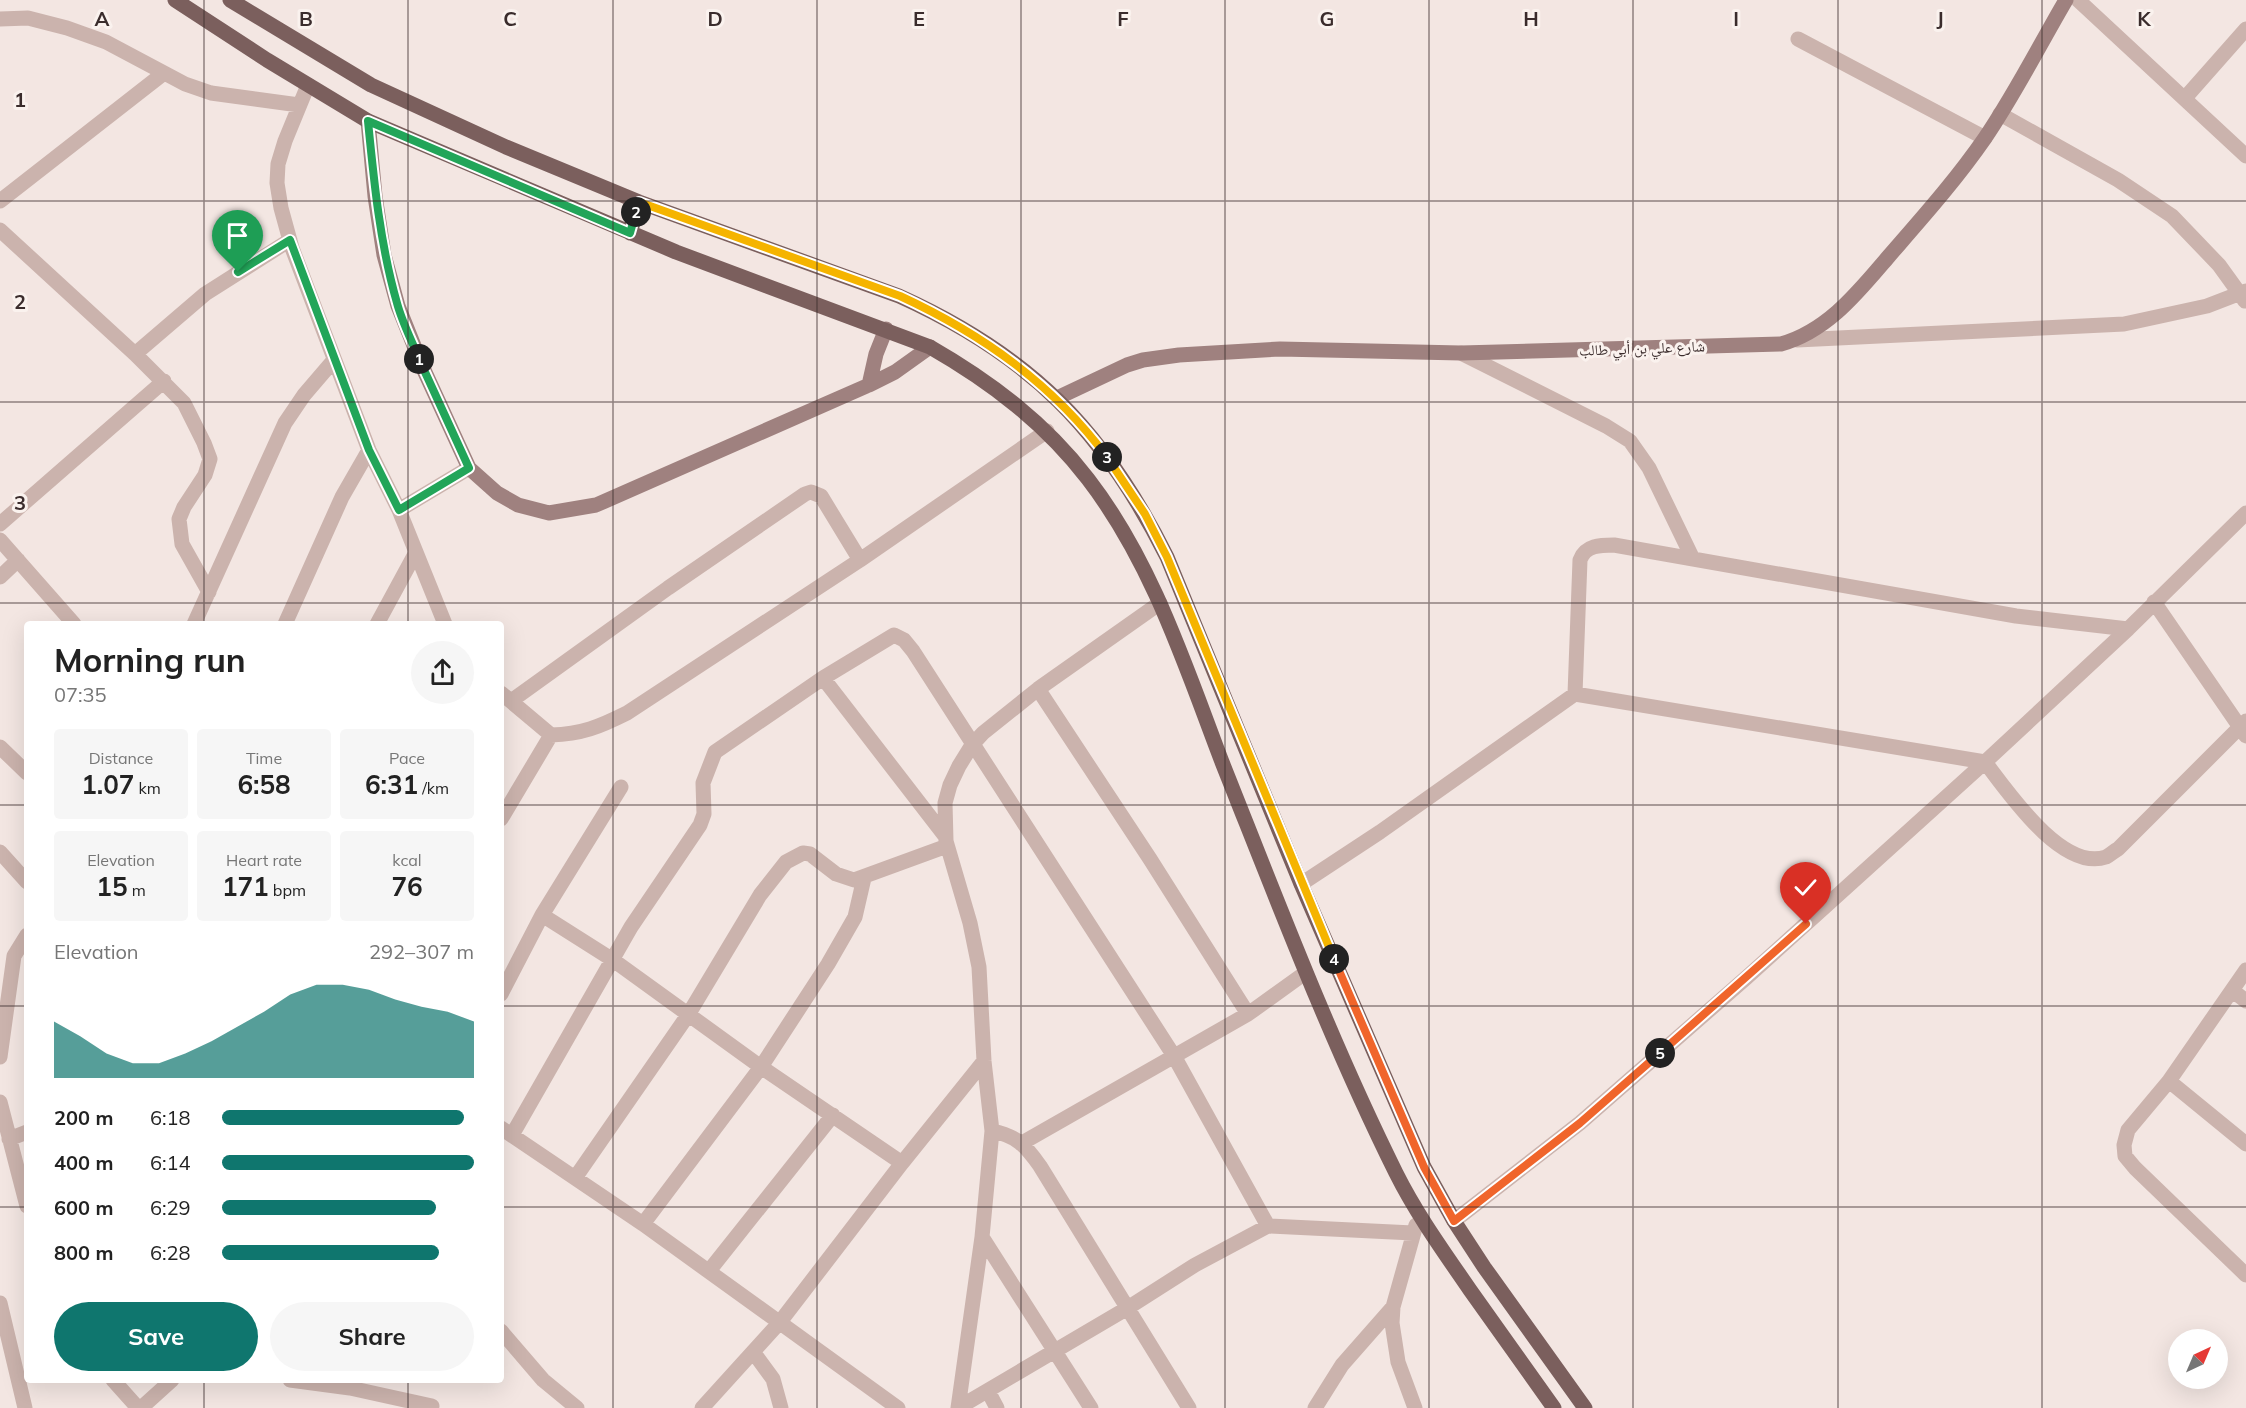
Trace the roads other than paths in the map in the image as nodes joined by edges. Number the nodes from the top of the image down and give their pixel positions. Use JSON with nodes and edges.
{"nodes":[{"id":1,"x":175,"y":0,"type":"edge"},
{"id":2,"x":230,"y":0,"type":"edge"},
{"id":3,"x":2066,"y":0,"type":"edge"},
{"id":4,"x":2078,"y":0,"type":"edge"},
{"id":5,"x":0,"y":19,"type":"edge"},
{"id":6,"x":2246,"y":29,"type":"edge"},
{"id":7,"x":1798,"y":39,"type":"dead end"},
{"id":8,"x":164,"y":73,"type":"junction"},
{"id":9,"x":308,"y":85,"type":"junction"},
{"id":10,"x":2186,"y":98,"type":"junction"},
{"id":11,"x":299,"y":105,"type":"junction"},
{"id":12,"x":2000,"y":114,"type":"junction"},
{"id":13,"x":368,"y":121,"type":"junction"},
{"id":14,"x":1985,"y":138,"type":"junction"},
{"id":15,"x":2246,"y":156,"type":"edge"},
{"id":16,"x":0,"y":201,"type":"edge"},
{"id":17,"x":639,"y":202,"type":"junction"},
{"id":18,"x":0,"y":230,"type":"edge"},
{"id":19,"x":630,"y":233,"type":"junction"},
{"id":20,"x":290,"y":240,"type":"junction"},
{"id":21,"x":2244,"y":296,"type":"edge"},
{"id":22,"x":886,"y":329,"type":"junction"},
{"id":23,"x":1797,"y":340,"type":"junction"},
{"id":24,"x":930,"y":347,"type":"junction"},
{"id":25,"x":1461,"y":353,"type":"junction"},
{"id":26,"x":135,"y":354,"type":"junction"},
{"id":27,"x":334,"y":360,"type":"junction"},
{"id":28,"x":164,"y":381,"type":"junction"},
{"id":29,"x":869,"y":385,"type":"junction"},
{"id":30,"x":1057,"y":398,"type":"junction"},
{"id":31,"x":1047,"y":430,"type":"junction"},
{"id":32,"x":369,"y":450,"type":"junction"},
{"id":33,"x":469,"y":468,"type":"junction"},
{"id":34,"x":399,"y":510,"type":"junction"},
{"id":35,"x":2246,"y":513,"type":"edge"},
{"id":36,"x":0,"y":524,"type":"edge"},
{"id":37,"x":0,"y":540,"type":"edge"},
{"id":38,"x":415,"y":554,"type":"junction"},
{"id":39,"x":1693,"y":559,"type":"junction"},
{"id":40,"x":18,"y":560,"type":"junction"},
{"id":41,"x":860,"y":560,"type":"junction"},
{"id":42,"x":0,"y":578,"type":"edge"},
{"id":43,"x":209,"y":592,"type":"junction"},
{"id":44,"x":2154,"y":602,"type":"junction"},
{"id":45,"x":1160,"y":603,"type":"junction"},
{"id":46,"x":71,"y":621,"type":"edge"},
{"id":47,"x":195,"y":621,"type":"edge"},
{"id":48,"x":286,"y":621,"type":"edge"},
{"id":49,"x":379,"y":621,"type":"edge"},
{"id":50,"x":444,"y":621,"type":"edge"},
{"id":51,"x":2128,"y":628,"type":"junction"},
{"id":52,"x":823,"y":678,"type":"junction"},
{"id":53,"x":1038,"y":689,"type":"junction"},
{"id":54,"x":1575,"y":694,"type":"junction"},
{"id":55,"x":506,"y":697,"type":"edge"},
{"id":56,"x":2244,"y":728,"type":"edge"},
{"id":57,"x":551,"y":735,"type":"junction"},
{"id":58,"x":972,"y":745,"type":"junction"},
{"id":59,"x":0,"y":747,"type":"edge"},
{"id":60,"x":1986,"y":762,"type":"junction"},
{"id":61,"x":24,"y":770,"type":"edge"},
{"id":62,"x":621,"y":787,"type":"dead end"},
{"id":63,"x":504,"y":814,"type":"edge"},
{"id":64,"x":946,"y":841,"type":"junction"},
{"id":65,"x":0,"y":852,"type":"edge"},
{"id":66,"x":864,"y":878,"type":"junction"},
{"id":67,"x":24,"y":879,"type":"edge"},
{"id":68,"x":1301,"y":884,"type":"junction"},
{"id":69,"x":542,"y":915,"type":"junction"},
{"id":70,"x":24,"y":940,"type":"edge"},
{"id":71,"x":14,"y":956,"type":"junction"},
{"id":72,"x":613,"y":960,"type":"junction"},
{"id":73,"x":0,"y":963,"type":"edge"},
{"id":74,"x":2246,"y":970,"type":"edge"},
{"id":75,"x":1305,"y":973,"type":"junction"},
{"id":76,"x":504,"y":988,"type":"edge"},
{"id":77,"x":2240,"y":996,"type":"edge"},
{"id":78,"x":1248,"y":1014,"type":"junction"},
{"id":79,"x":688,"y":1015,"type":"junction"},
{"id":80,"x":1174,"y":1056,"type":"junction"},
{"id":81,"x":0,"y":1058,"type":"edge"},
{"id":82,"x":984,"y":1061,"type":"junction"},
{"id":83,"x":761,"y":1067,"type":"junction"},
{"id":84,"x":2169,"y":1081,"type":"junction"},
{"id":85,"x":0,"y":1102,"type":"edge"},
{"id":86,"x":833,"y":1115,"type":"junction"},
{"id":87,"x":507,"y":1131,"type":"edge"},
{"id":88,"x":992,"y":1131,"type":"junction"},
{"id":89,"x":24,"y":1133,"type":"edge"},
{"id":90,"x":9,"y":1139,"type":"junction"},
{"id":91,"x":1022,"y":1143,"type":"junction"},
{"id":92,"x":2246,"y":1144,"type":"edge"},
{"id":93,"x":902,"y":1163,"type":"junction"},
{"id":94,"x":575,"y":1178,"type":"junction"},
{"id":95,"x":24,"y":1195,"type":"edge"},
{"id":96,"x":1420,"y":1216,"type":"junction"},
{"id":97,"x":1454,"y":1221,"type":"junction"},
{"id":98,"x":644,"y":1224,"type":"junction"},
{"id":99,"x":1268,"y":1226,"type":"junction"},
{"id":100,"x":1413,"y":1233,"type":"junction"},
{"id":101,"x":982,"y":1237,"type":"junction"},
{"id":102,"x":709,"y":1271,"type":"junction"},
{"id":103,"x":2246,"y":1275,"type":"edge"},
{"id":104,"x":0,"y":1307,"type":"edge"},
{"id":105,"x":1393,"y":1307,"type":"junction"},
{"id":106,"x":1126,"y":1309,"type":"junction"},
{"id":107,"x":780,"y":1322,"type":"junction"},
{"id":108,"x":504,"y":1334,"type":"edge"},
{"id":109,"x":1056,"y":1351,"type":"junction"},
{"id":110,"x":754,"y":1353,"type":"junction"},
{"id":111,"x":116,"y":1383,"type":"edge"},
{"id":112,"x":168,"y":1383,"type":"edge"},
{"id":113,"x":312,"y":1383,"type":"edge"},
{"id":114,"x":873,"y":1391,"type":"junction"},
{"id":115,"x":988,"y":1391,"type":"junction"},
{"id":116,"x":432,"y":1406,"type":"dead end"},
{"id":117,"x":25,"y":1408,"type":"edge"},
{"id":118,"x":139,"y":1408,"type":"edge"},
{"id":119,"x":577,"y":1408,"type":"edge"},
{"id":120,"x":702,"y":1408,"type":"edge"},
{"id":121,"x":781,"y":1408,"type":"edge"},
{"id":122,"x":874,"y":1408,"type":"edge"},
{"id":123,"x":898,"y":1408,"type":"edge"},
{"id":124,"x":958,"y":1408,"type":"edge"},
{"id":125,"x":997,"y":1408,"type":"edge"},
{"id":126,"x":1091,"y":1408,"type":"edge"},
{"id":127,"x":1189,"y":1408,"type":"edge"},
{"id":128,"x":1315,"y":1408,"type":"edge"},
{"id":129,"x":1415,"y":1408,"type":"edge"},
{"id":130,"x":1554,"y":1408,"type":"edge"},
{"id":131,"x":1585,"y":1408,"type":"edge"}],
"edges":[{"from":1,"to":9,"type":"main road"},
{"from":2,"to":17,"type":"main road"},
{"from":3,"to":12,"type":"street","name":"شارع علي بن أبي طالب"},
{"from":4,"to":10,"type":"street"},
{"from":5,"to":8,"type":"street"},
{"from":6,"to":10,"type":"street"},
{"from":7,"to":14,"type":"street"},
{"from":8,"to":11,"type":"street"},
{"from":8,"to":16,"type":"street"},
{"from":9,"to":11,"type":"street"},
{"from":9,"to":13,"type":"main road"},
{"from":10,"to":15,"type":"street"},
{"from":11,"to":20,"type":"street"},
{"from":12,"to":14,"type":"street","name":"شارع علي بن أبي طالب"},
{"from":12,"to":21,"type":"street"},
{"from":13,"to":19,"type":"main road"},
{"from":13,"to":33,"type":"street"},
{"from":14,"to":23,"type":"street","name":"شارع علي بن أبي طالب"},
{"from":17,"to":19,"type":"main road"},
{"from":17,"to":30,"type":"main road"},
{"from":18,"to":26,"type":"street"},
{"from":19,"to":22,"type":"main road"},
{"from":20,"to":26,"type":"street"},
{"from":20,"to":27,"type":"street"},
{"from":21,"to":23,"type":"street"},
{"from":22,"to":24,"type":"main road"},
{"from":22,"to":29,"type":"street"},
{"from":23,"to":25,"type":"street","name":"شارع علي بن أبي طالب"},
{"from":24,"to":29,"type":"street"},
{"from":24,"to":31,"type":"main road"},
{"from":25,"to":30,"type":"street","name":"شارع علي بن أبي طالب"},
{"from":25,"to":39,"type":"street"},
{"from":26,"to":28,"type":"street"},
{"from":27,"to":32,"type":"street"},
{"from":27,"to":43,"type":"street"},
{"from":28,"to":36,"type":"street"},
{"from":28,"to":43,"type":"street"},
{"from":29,"to":33,"type":"street"},
{"from":30,"to":68,"type":"main road"},
{"from":31,"to":41,"type":"street"},
{"from":31,"to":45,"type":"main road"},
{"from":32,"to":34,"type":"street"},
{"from":32,"to":48,"type":"street"},
{"from":33,"to":34,"type":"street"},
{"from":34,"to":38,"type":"street"},
{"from":35,"to":44,"type":"street"},
{"from":37,"to":40,"type":"street"},
{"from":38,"to":49,"type":"street"},
{"from":38,"to":50,"type":"street"},
{"from":39,"to":51,"type":"street"},
{"from":39,"to":54,"type":"street"},
{"from":40,"to":42,"type":"street"},
{"from":40,"to":46,"type":"street"},
{"from":41,"to":55,"type":"street"},
{"from":41,"to":57,"type":"street"},
{"from":43,"to":47,"type":"street"},
{"from":44,"to":51,"type":"street"},
{"from":44,"to":56,"type":"street"},
{"from":45,"to":53,"type":"street"},
{"from":45,"to":75,"type":"main road"},
{"from":51,"to":60,"type":"street"},
{"from":52,"to":58,"type":"street"},
{"from":52,"to":64,"type":"street"},
{"from":52,"to":72,"type":"street"},
{"from":53,"to":58,"type":"street"},
{"from":53,"to":78,"type":"street"},
{"from":54,"to":60,"type":"street"},
{"from":54,"to":68,"type":"street"},
{"from":55,"to":57,"type":"street"},
{"from":56,"to":60,"type":"street"},
{"from":57,"to":63,"type":"street"},
{"from":58,"to":64,"type":"street"},
{"from":58,"to":80,"type":"street"},
{"from":59,"to":61,"type":"street"},
{"from":60,"to":97,"type":"street"},
{"from":62,"to":69,"type":"street"},
{"from":64,"to":66,"type":"street"},
{"from":64,"to":82,"type":"street"},
{"from":65,"to":67,"type":"street"},
{"from":66,"to":79,"type":"street"},
{"from":66,"to":83,"type":"street"},
{"from":68,"to":97,"type":"main road"},
{"from":69,"to":72,"type":"street"},
{"from":69,"to":76,"type":"street"},
{"from":70,"to":71,"type":"street"},
{"from":71,"to":73,"type":"street"},
{"from":71,"to":81,"type":"street"},
{"from":72,"to":79,"type":"street"},
{"from":72,"to":87,"type":"street"},
{"from":74,"to":77,"type":"street"},
{"from":75,"to":78,"type":"street"},
{"from":75,"to":96,"type":"main road"},
{"from":77,"to":84,"type":"street"},
{"from":78,"to":80,"type":"street"},
{"from":79,"to":83,"type":"street"},
{"from":79,"to":94,"type":"street"},
{"from":80,"to":91,"type":"street"},
{"from":80,"to":99,"type":"street"},
{"from":82,"to":88,"type":"street"},
{"from":82,"to":93,"type":"street"},
{"from":83,"to":86,"type":"street"},
{"from":83,"to":98,"type":"street"},
{"from":84,"to":92,"type":"street"},
{"from":84,"to":103,"type":"street"},
{"from":85,"to":90,"type":"street"},
{"from":86,"to":93,"type":"street"},
{"from":86,"to":102,"type":"street"},
{"from":87,"to":94,"type":"street"},
{"from":88,"to":91,"type":"street"},
{"from":88,"to":101,"type":"street"},
{"from":89,"to":90,"type":"street"},
{"from":90,"to":95,"type":"street"},
{"from":91,"to":106,"type":"street"},
{"from":93,"to":107,"type":"street"},
{"from":94,"to":98,"type":"street"},
{"from":96,"to":100,"type":"street"},
{"from":96,"to":130,"type":"main road"},
{"from":97,"to":131,"type":"main road"},
{"from":98,"to":102,"type":"street"},
{"from":99,"to":100,"type":"street"},
{"from":99,"to":106,"type":"street"},
{"from":100,"to":105,"type":"street"},
{"from":101,"to":109,"type":"street"},
{"from":101,"to":124,"type":"street"},
{"from":102,"to":107,"type":"street"},
{"from":104,"to":117,"type":"street"},
{"from":105,"to":128,"type":"street"},
{"from":105,"to":129,"type":"street"},
{"from":106,"to":109,"type":"street"},
{"from":106,"to":127,"type":"street"},
{"from":107,"to":110,"type":"street"},
{"from":107,"to":114,"type":"street"},
{"from":108,"to":119,"type":"street"},
{"from":109,"to":115,"type":"street"},
{"from":109,"to":126,"type":"street"},
{"from":110,"to":120,"type":"street"},
{"from":110,"to":121,"type":"street"},
{"from":111,"to":118,"type":"street"},
{"from":112,"to":118,"type":"street"},
{"from":113,"to":116,"type":"street"},
{"from":114,"to":122,"type":"street"},
{"from":114,"to":123,"type":"street"},
{"from":115,"to":124,"type":"street"},
{"from":115,"to":125,"type":"street"}]}
